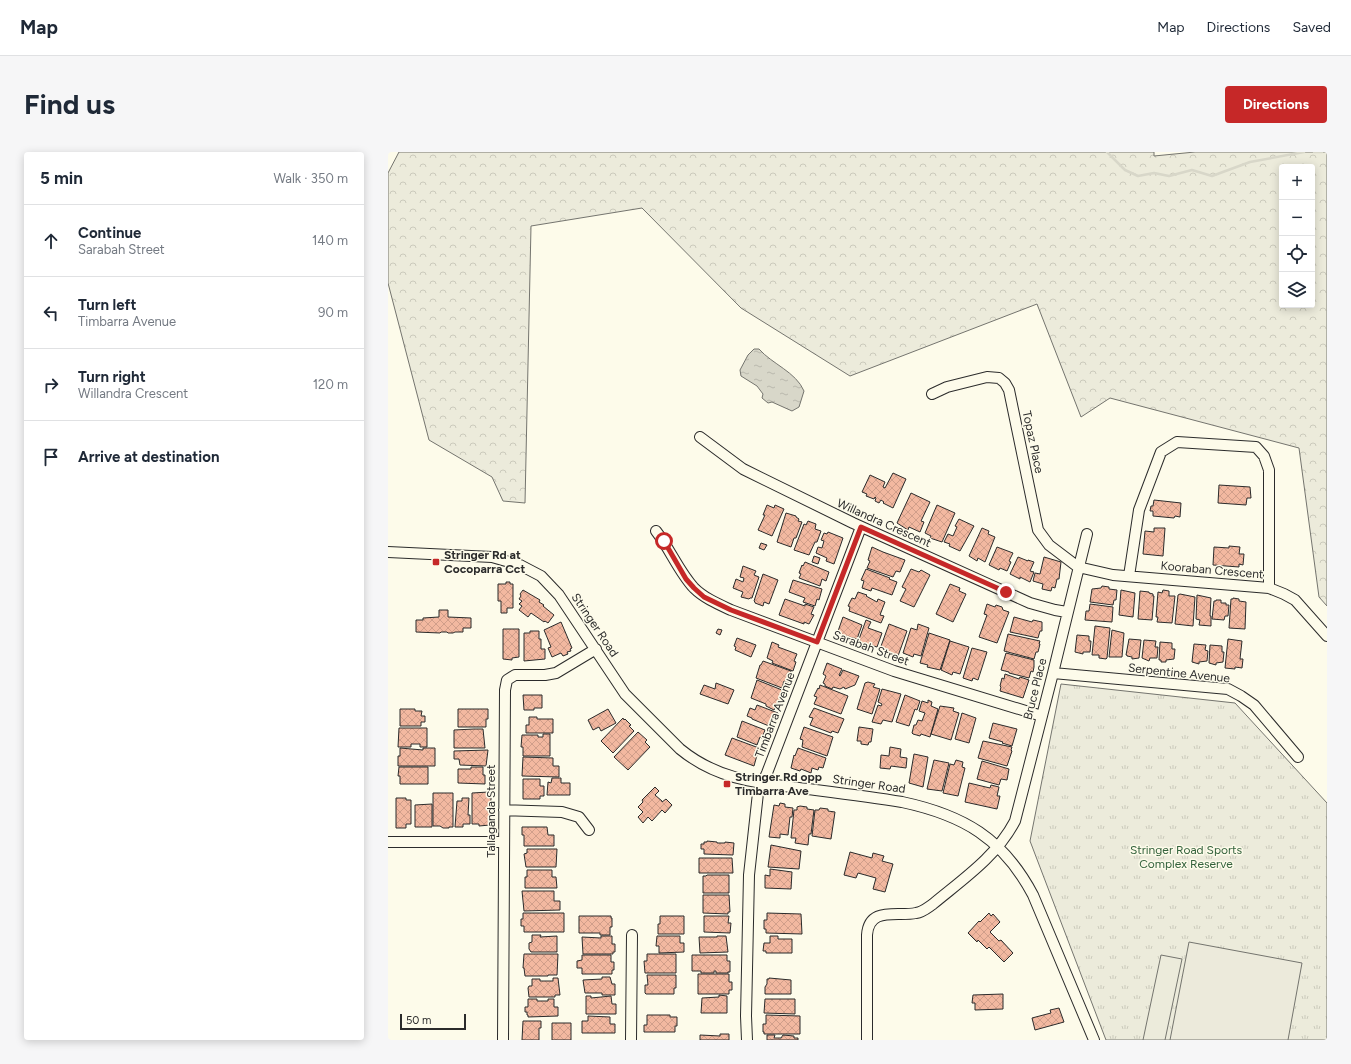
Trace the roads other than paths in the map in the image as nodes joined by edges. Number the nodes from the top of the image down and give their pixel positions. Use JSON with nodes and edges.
{"nodes":[{"id":1,"x":932,"y":394,"type":"dead end"},
{"id":2,"x":700,"y":437,"type":"dead end"},
{"id":3,"x":861,"y":527,"type":"junction"},
{"id":4,"x":656,"y":531,"type":"dead end"},
{"id":5,"x":1086,"y":534,"type":"dead end"},
{"id":6,"x":388,"y":552,"type":"edge"},
{"id":7,"x":1078,"y":567,"type":"junction"},
{"id":8,"x":1129,"y":576,"type":"junction"},
{"id":9,"x":1269,"y":588,"type":"junction"},
{"id":10,"x":1067,"y":612,"type":"junction"},
{"id":11,"x":1327,"y":636,"type":"edge"},
{"id":12,"x":817,"y":642,"type":"junction"},
{"id":13,"x":596,"y":649,"type":"junction"},
{"id":14,"x":1053,"y":673,"type":"junction"},
{"id":15,"x":1042,"y":716,"type":"junction"},
{"id":16,"x":1298,"y":757,"type":"dead end"},
{"id":17,"x":762,"y":783,"type":"junction"},
{"id":18,"x":504,"y":810,"type":"junction"},
{"id":19,"x":589,"y":830,"type":"dead end"},
{"id":20,"x":388,"y":842,"type":"edge"},
{"id":21,"x":504,"y":842,"type":"junction"},
{"id":22,"x":998,"y":846,"type":"junction"},
{"id":23,"x":632,"y":935,"type":"dead end"},
{"id":24,"x":502,"y":1040,"type":"edge"},
{"id":25,"x":631,"y":1040,"type":"edge"},
{"id":26,"x":747,"y":1040,"type":"edge"},
{"id":27,"x":866,"y":1040,"type":"edge"},
{"id":28,"x":1094,"y":1040,"type":"edge"}],
"edges":[{"from":1,"to":7,"type":"street","name":"Topaz Place"},
{"from":2,"to":3,"type":"street","name":"Willandra Crescent"},
{"from":3,"to":10,"type":"street","name":"Willandra Crescent"},
{"from":3,"to":12,"type":"street","name":"Timbarra Avenue"},
{"from":4,"to":12,"type":"street","name":"Sarabah Street"},
{"from":5,"to":7,"type":"street","name":"Bruce Place"},
{"from":6,"to":13,"type":"street","name":"Stringer Road"},
{"from":7,"to":8,"type":"street","name":"Kooraban Crescent"},
{"from":7,"to":10,"type":"street","name":"Bruce Place"},
{"from":8,"to":9,"type":"street","name":"Kooraban Crescent"},
{"from":8,"to":9,"type":"street"},
{"from":9,"to":11,"type":"street","name":"Kooraban Crescent"},
{"from":10,"to":14,"type":"street","name":"Bruce Place"},
{"from":12,"to":15,"type":"street","name":"Sarabah Street"},
{"from":12,"to":17,"type":"street","name":"Timbarra Avenue"},
{"from":13,"to":17,"type":"street","name":"Stringer Road"},
{"from":13,"to":18,"type":"street","name":"Tallaganda Street"},
{"from":14,"to":15,"type":"street","name":"Bruce Place"},
{"from":14,"to":16,"type":"street","name":"Serpentine Avenue"},
{"from":15,"to":22,"type":"street","name":"Bruce Place"},
{"from":17,"to":22,"type":"street","name":"Stringer Road"},
{"from":17,"to":26,"type":"street","name":"Timbarra Avenue"},
{"from":18,"to":19,"type":"street"},
{"from":18,"to":21,"type":"street","name":"Tallaganda Street"},
{"from":20,"to":21,"type":"street"},
{"from":21,"to":24,"type":"street","name":"Tallaganda Street"},
{"from":22,"to":27,"type":"street","name":"Bruce Place"},
{"from":22,"to":28,"type":"street","name":"Stringer Road"},
{"from":23,"to":25,"type":"street"}]}
